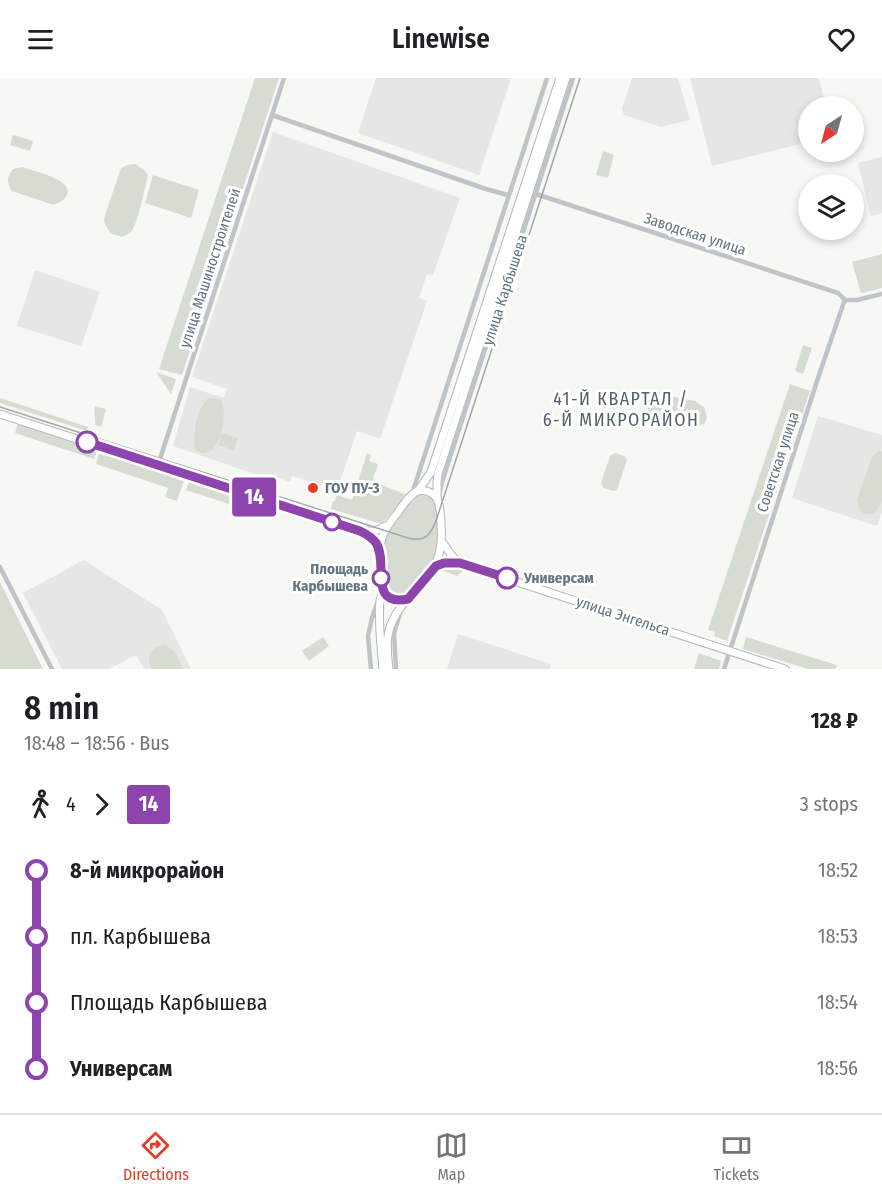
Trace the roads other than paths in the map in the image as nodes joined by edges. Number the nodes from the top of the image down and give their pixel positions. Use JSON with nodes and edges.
{"nodes":[{"id":1,"x":284,"y":78,"type":"edge"},
{"id":2,"x":546,"y":78,"type":"edge"},
{"id":3,"x":560,"y":78,"type":"edge"},
{"id":4,"x":566,"y":78,"type":"edge"},
{"id":5,"x":573,"y":78,"type":"edge"},
{"id":6,"x":272,"y":115,"type":"junction"},
{"id":7,"x":536,"y":194,"type":"junction"},
{"id":8,"x":508,"y":195,"type":"junction"},
{"id":9,"x":882,"y":294,"type":"edge"},
{"id":10,"x":845,"y":300,"type":"junction"},
{"id":11,"x":0,"y":414,"type":"edge"},
{"id":12,"x":158,"y":465,"type":"junction"},
{"id":13,"x":415,"y":493,"type":"junction"},
{"id":14,"x":438,"y":500,"type":"junction"},
{"id":15,"x":387,"y":525,"type":"junction"},
{"id":16,"x":360,"y":531,"type":"junction"},
{"id":17,"x":443,"y":543,"type":"junction"},
{"id":18,"x":379,"y":552,"type":"junction"},
{"id":19,"x":460,"y":563,"type":"junction"},
{"id":20,"x":436,"y":566,"type":"junction"},
{"id":21,"x":0,"y":567,"type":"edge"},
{"id":22,"x":382,"y":590,"type":"junction"},
{"id":23,"x":408,"y":599,"type":"junction"},
{"id":24,"x":730,"y":651,"type":"junction"},
{"id":25,"x":52,"y":669,"type":"edge"},
{"id":26,"x":371,"y":669,"type":"edge"},
{"id":27,"x":382,"y":669,"type":"edge"},
{"id":28,"x":389,"y":669,"type":"edge"},
{"id":29,"x":396,"y":669,"type":"edge"},
{"id":30,"x":724,"y":669,"type":"edge"},
{"id":31,"x":785,"y":669,"type":"edge"}],
"edges":[{"from":1,"to":6,"type":"street","name":"улица Машиностроителей"},
{"from":2,"to":8,"type":"street","name":"улица Карбышева"},
{"from":3,"to":13,"type":"main road","name":"улица Карбышева"},
{"from":4,"to":14,"type":"main road","name":"улица Карбышева"},
{"from":5,"to":7,"type":"street","name":"улица Карбышева"},
{"from":6,"to":8,"type":"street"},
{"from":6,"to":12,"type":"street","name":"улица Машиностроителей"},
{"from":7,"to":10,"type":"street","name":"Заводская улица"},
{"from":7,"to":14,"type":"street","name":"улица Карбышева"},
{"from":8,"to":13,"type":"street","name":"улица Карбышева"},
{"from":9,"to":10,"type":"street"},
{"from":10,"to":24,"type":"street","name":"Советская улица"},
{"from":11,"to":12,"type":"main road"},
{"from":12,"to":16,"type":"main road"},
{"from":13,"to":14,"type":"main road"},
{"from":13,"to":15,"type":"main road","name":"улица Карбышева"},
{"from":14,"to":17,"type":"main road","name":"улица Карбышева"},
{"from":15,"to":16,"type":"main road"},
{"from":15,"to":18,"type":"main road","name":"улица Карбышева"},
{"from":16,"to":18,"type":"main road"},
{"from":17,"to":19,"type":"main road"},
{"from":17,"to":20,"type":"main road","name":"улица Карбышева"},
{"from":18,"to":22,"type":"main road","name":"улица Карбышева"},
{"from":19,"to":20,"type":"main road","name":"улица Энгельса"},
{"from":19,"to":24,"type":"main road","name":"улица Энгельса"},
{"from":20,"to":23,"type":"main road","name":"улица Карбышева"},
{"from":21,"to":25,"type":"street"},
{"from":22,"to":23,"type":"main road"},
{"from":22,"to":26,"type":"street","name":"улица Карбышева"},
{"from":22,"to":27,"type":"main road","name":"улица Карбышева"},
{"from":23,"to":28,"type":"main road","name":"улица Карбышева"},
{"from":23,"to":29,"type":"street","name":"улица Карбышева"},
{"from":24,"to":30,"type":"street","name":"Советская улица"},
{"from":24,"to":31,"type":"main road","name":"улица Энгельса"}]}
